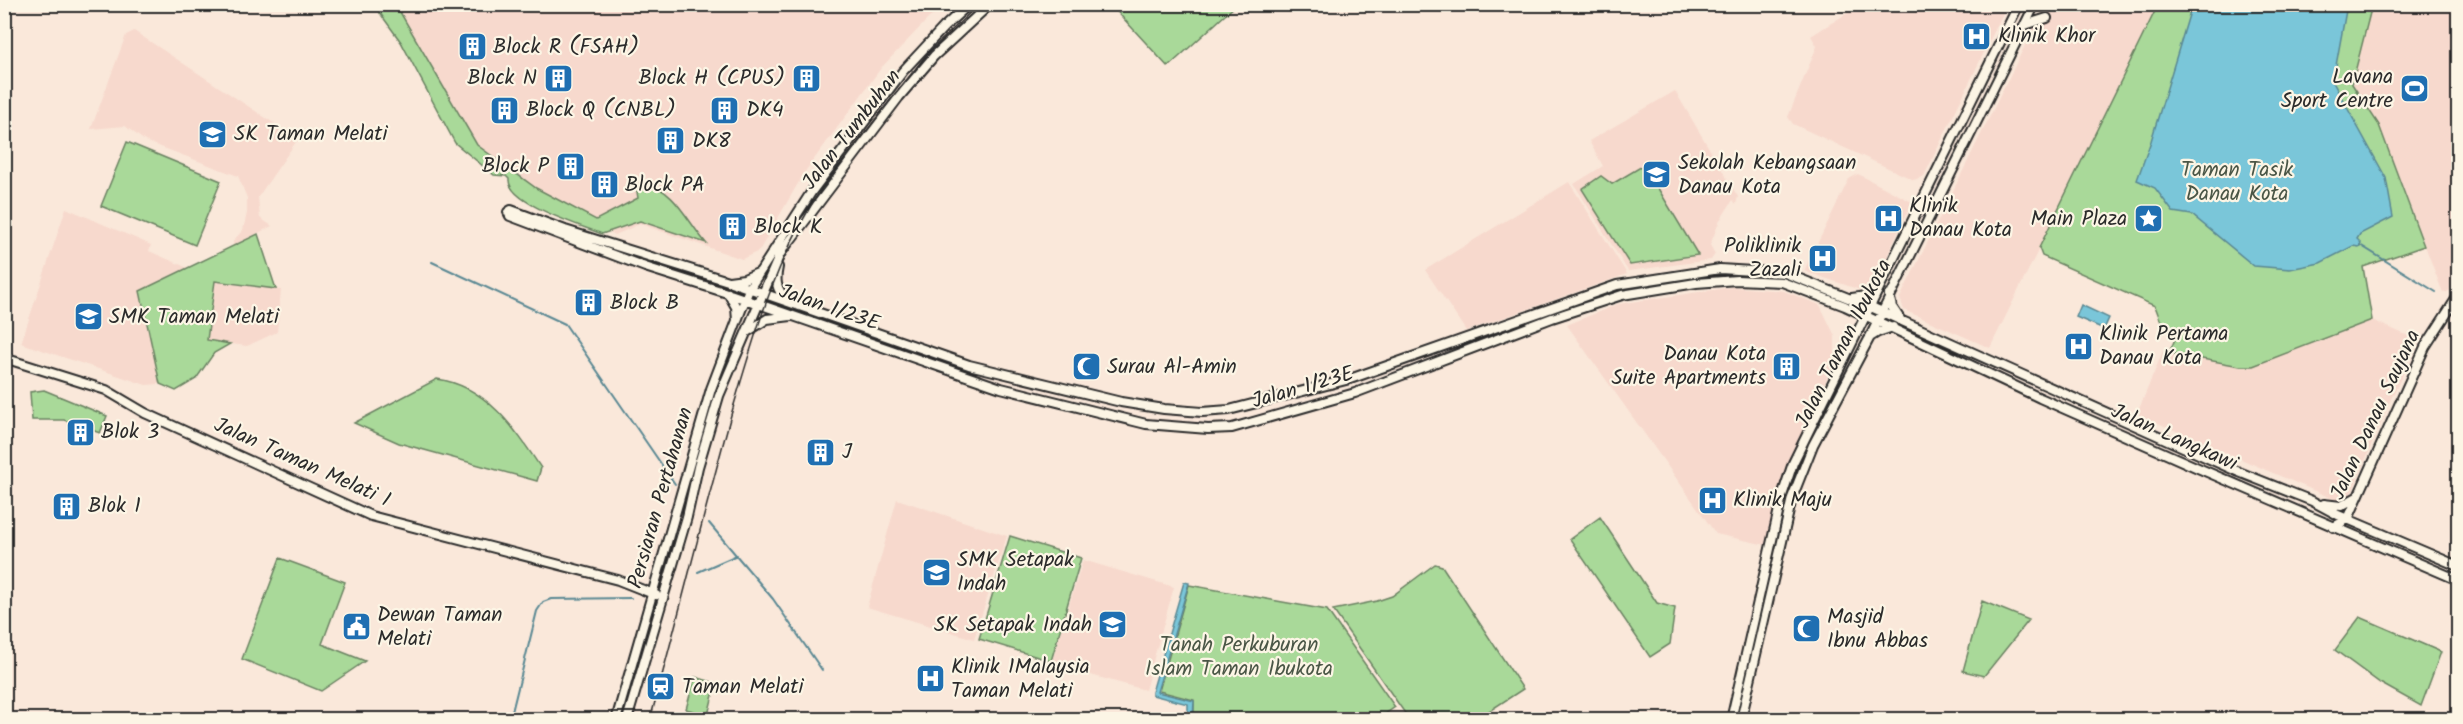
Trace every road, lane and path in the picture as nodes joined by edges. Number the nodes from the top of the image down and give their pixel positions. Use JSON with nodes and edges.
{"nodes":[{"id":1,"x":969,"y":4,"type":"edge"},
{"id":2,"x":990,"y":4,"type":"edge"},
{"id":3,"x":2019,"y":4,"type":"edge"},
{"id":4,"x":2035,"y":4,"type":"edge"},
{"id":5,"x":2047,"y":18,"type":"dead end"},
{"id":6,"x":2025,"y":25,"type":"junction"},
{"id":7,"x":780,"y":254,"type":"junction"},
{"id":8,"x":758,"y":273,"type":"junction"},
{"id":9,"x":728,"y":281,"type":"junction"},
{"id":10,"x":1879,"y":288,"type":"junction"},
{"id":11,"x":749,"y":289,"type":"junction"},
{"id":12,"x":727,"y":293,"type":"junction"},
{"id":13,"x":762,"y":293,"type":"junction"},
{"id":14,"x":1889,"y":295,"type":"junction"},
{"id":15,"x":2458,"y":296,"type":"edge"},
{"id":16,"x":746,"y":299,"type":"junction"},
{"id":17,"x":1847,"y":301,"type":"junction"},
{"id":18,"x":788,"y":302,"type":"junction"},
{"id":19,"x":758,"y":303,"type":"junction"},
{"id":20,"x":1870,"y":307,"type":"junction"},
{"id":21,"x":1881,"y":312,"type":"junction"},
{"id":22,"x":1867,"y":315,"type":"junction"},
{"id":23,"x":795,"y":316,"type":"junction"},
{"id":24,"x":1877,"y":320,"type":"junction"},
{"id":25,"x":737,"y":322,"type":"junction"},
{"id":26,"x":1904,"y":322,"type":"junction"},
{"id":27,"x":1893,"y":327,"type":"junction"},
{"id":28,"x":1859,"y":332,"type":"junction"},
{"id":29,"x":746,"y":333,"type":"junction"},
{"id":30,"x":1869,"y":339,"type":"junction"},
{"id":31,"x":4,"y":358,"type":"edge"},
{"id":32,"x":2358,"y":496,"type":"junction"},
{"id":33,"x":2312,"y":501,"type":"junction"},
{"id":34,"x":2348,"y":519,"type":"junction"},
{"id":35,"x":2333,"y":527,"type":"junction"},
{"id":36,"x":2354,"y":537,"type":"junction"},
{"id":37,"x":2458,"y":566,"type":"edge"},
{"id":38,"x":2458,"y":580,"type":"edge"},
{"id":39,"x":656,"y":581,"type":"junction"},
{"id":40,"x":638,"y":588,"type":"junction"},
{"id":41,"x":652,"y":594,"type":"junction"},
{"id":42,"x":663,"y":597,"type":"junction"},
{"id":43,"x":648,"y":611,"type":"junction"},
{"id":44,"x":616,"y":720,"type":"edge"},
{"id":45,"x":627,"y":720,"type":"edge"},
{"id":46,"x":1731,"y":720,"type":"edge"},
{"id":47,"x":1741,"y":720,"type":"edge"}],
"edges":[{"from":1,"to":8,"type":"street","name":"Jalan Tumbuhan"},
{"from":2,"to":7,"type":"street","name":"Jalan Tumbuhan"},
{"from":3,"to":10,"type":"street","name":"Jalan Taman Ibukota"},
{"from":4,"to":6,"type":"street","name":"Jalan Taman Ibukota"},
{"from":5,"to":6,"type":"street"},
{"from":6,"to":14,"type":"street","name":"Jalan Taman Ibukota"},
{"from":7,"to":13,"type":"street","name":"Jalan Tumbuhan"},
{"from":7,"to":18,"type":"street"},
{"from":8,"to":9,"type":"street"},
{"from":8,"to":11,"type":"street","name":"Jalan Tumbuhan"},
{"from":9,"to":11,"type":"street","name":"Jalan 1/23E"},
{"from":9,"to":12,"type":"street","name":"Jalan 1/23E"},
{"from":10,"to":17,"type":"street"},
{"from":10,"to":20,"type":"street","name":"Jalan Taman Ibukota"},
{"from":11,"to":13,"type":"street","name":"Jalan 1/23E"},
{"from":11,"to":16,"type":"street","name":"Persiaran Pertahanan"},
{"from":12,"to":16,"type":"street","name":"Jalan 1/23E"},
{"from":12,"to":25,"type":"street"},
{"from":13,"to":18,"type":"street","name":"Jalan 1/23E"},
{"from":13,"to":19,"type":"street","name":"Persiaran Pertahanan"},
{"from":14,"to":21,"type":"street","name":"Jalan Taman Ibukota"},
{"from":14,"to":26,"type":"street"},
{"from":15,"to":32,"type":"street","name":"Jalan Danau Saujana"},
{"from":16,"to":19,"type":"street","name":"Jalan 1/23E"},
{"from":16,"to":25,"type":"street","name":"Persiaran Pertahanan"},
{"from":17,"to":18,"type":"street","name":"Jalan 1/23E"},
{"from":17,"to":20,"type":"street","name":"Jalan 1/23E"},
{"from":17,"to":22,"type":"street","name":"Jalan 1/23E"},
{"from":17,"to":23,"type":"street","name":"Jalan 1/23E"},
{"from":17,"to":28,"type":"street"},
{"from":19,"to":23,"type":"street","name":"Jalan 1/23E"},
{"from":19,"to":29,"type":"street","name":"Persiaran Pertahanan"},
{"from":20,"to":21,"type":"street","name":"Jalan 1/23E"},
{"from":20,"to":22,"type":"street","name":"Jalan Taman Ibukota"},
{"from":21,"to":24,"type":"street","name":"Jalan Taman Ibukota"},
{"from":21,"to":26,"type":"street","name":"Jalan Langkawi"},
{"from":22,"to":24,"type":"street","name":"Jalan 1/23E"},
{"from":22,"to":28,"type":"street","name":"Jalan Taman Ibukota"},
{"from":23,"to":29,"type":"street"},
{"from":24,"to":27,"type":"street","name":"Jalan Langkawi"},
{"from":24,"to":30,"type":"street","name":"Jalan Taman Ibukota"},
{"from":25,"to":39,"type":"street","name":"Persiaran Pertahanan"},
{"from":26,"to":33,"type":"street","name":"Jalan Langkawi"},
{"from":27,"to":30,"type":"street"},
{"from":27,"to":35,"type":"street","name":"Jalan Langkawi"},
{"from":28,"to":46,"type":"street","name":"Jalan Taman Ibukota"},
{"from":29,"to":42,"type":"street","name":"Persiaran Pertahanan"},
{"from":30,"to":47,"type":"street","name":"Jalan Taman Ibukota"},
{"from":31,"to":40,"type":"street","name":"Jalan Taman Melati 1"},
{"from":32,"to":33,"type":"street"},
{"from":32,"to":34,"type":"street","name":"Jalan Danau Saujana"},
{"from":33,"to":34,"type":"street","name":"Jalan Langkawi"},
{"from":34,"to":35,"type":"street"},
{"from":34,"to":36,"type":"street"},
{"from":34,"to":37,"type":"street","name":"Jalan Langkawi"},
{"from":35,"to":36,"type":"street","name":"Jalan Langkawi"},
{"from":36,"to":38,"type":"street","name":"Jalan Langkawi"},
{"from":39,"to":40,"type":"street"},
{"from":39,"to":41,"type":"street","name":"Persiaran Pertahanan"},
{"from":40,"to":41,"type":"street","name":"Jalan Taman Melati 1"},
{"from":40,"to":43,"type":"street"},
{"from":41,"to":42,"type":"street","name":"Jalan Taman Melati 1"},
{"from":41,"to":43,"type":"street","name":"Persiaran Pertahanan"},
{"from":42,"to":45,"type":"street","name":"Persiaran Pertahanan"},
{"from":43,"to":44,"type":"street","name":"Persiaran Pertahanan"}]}
